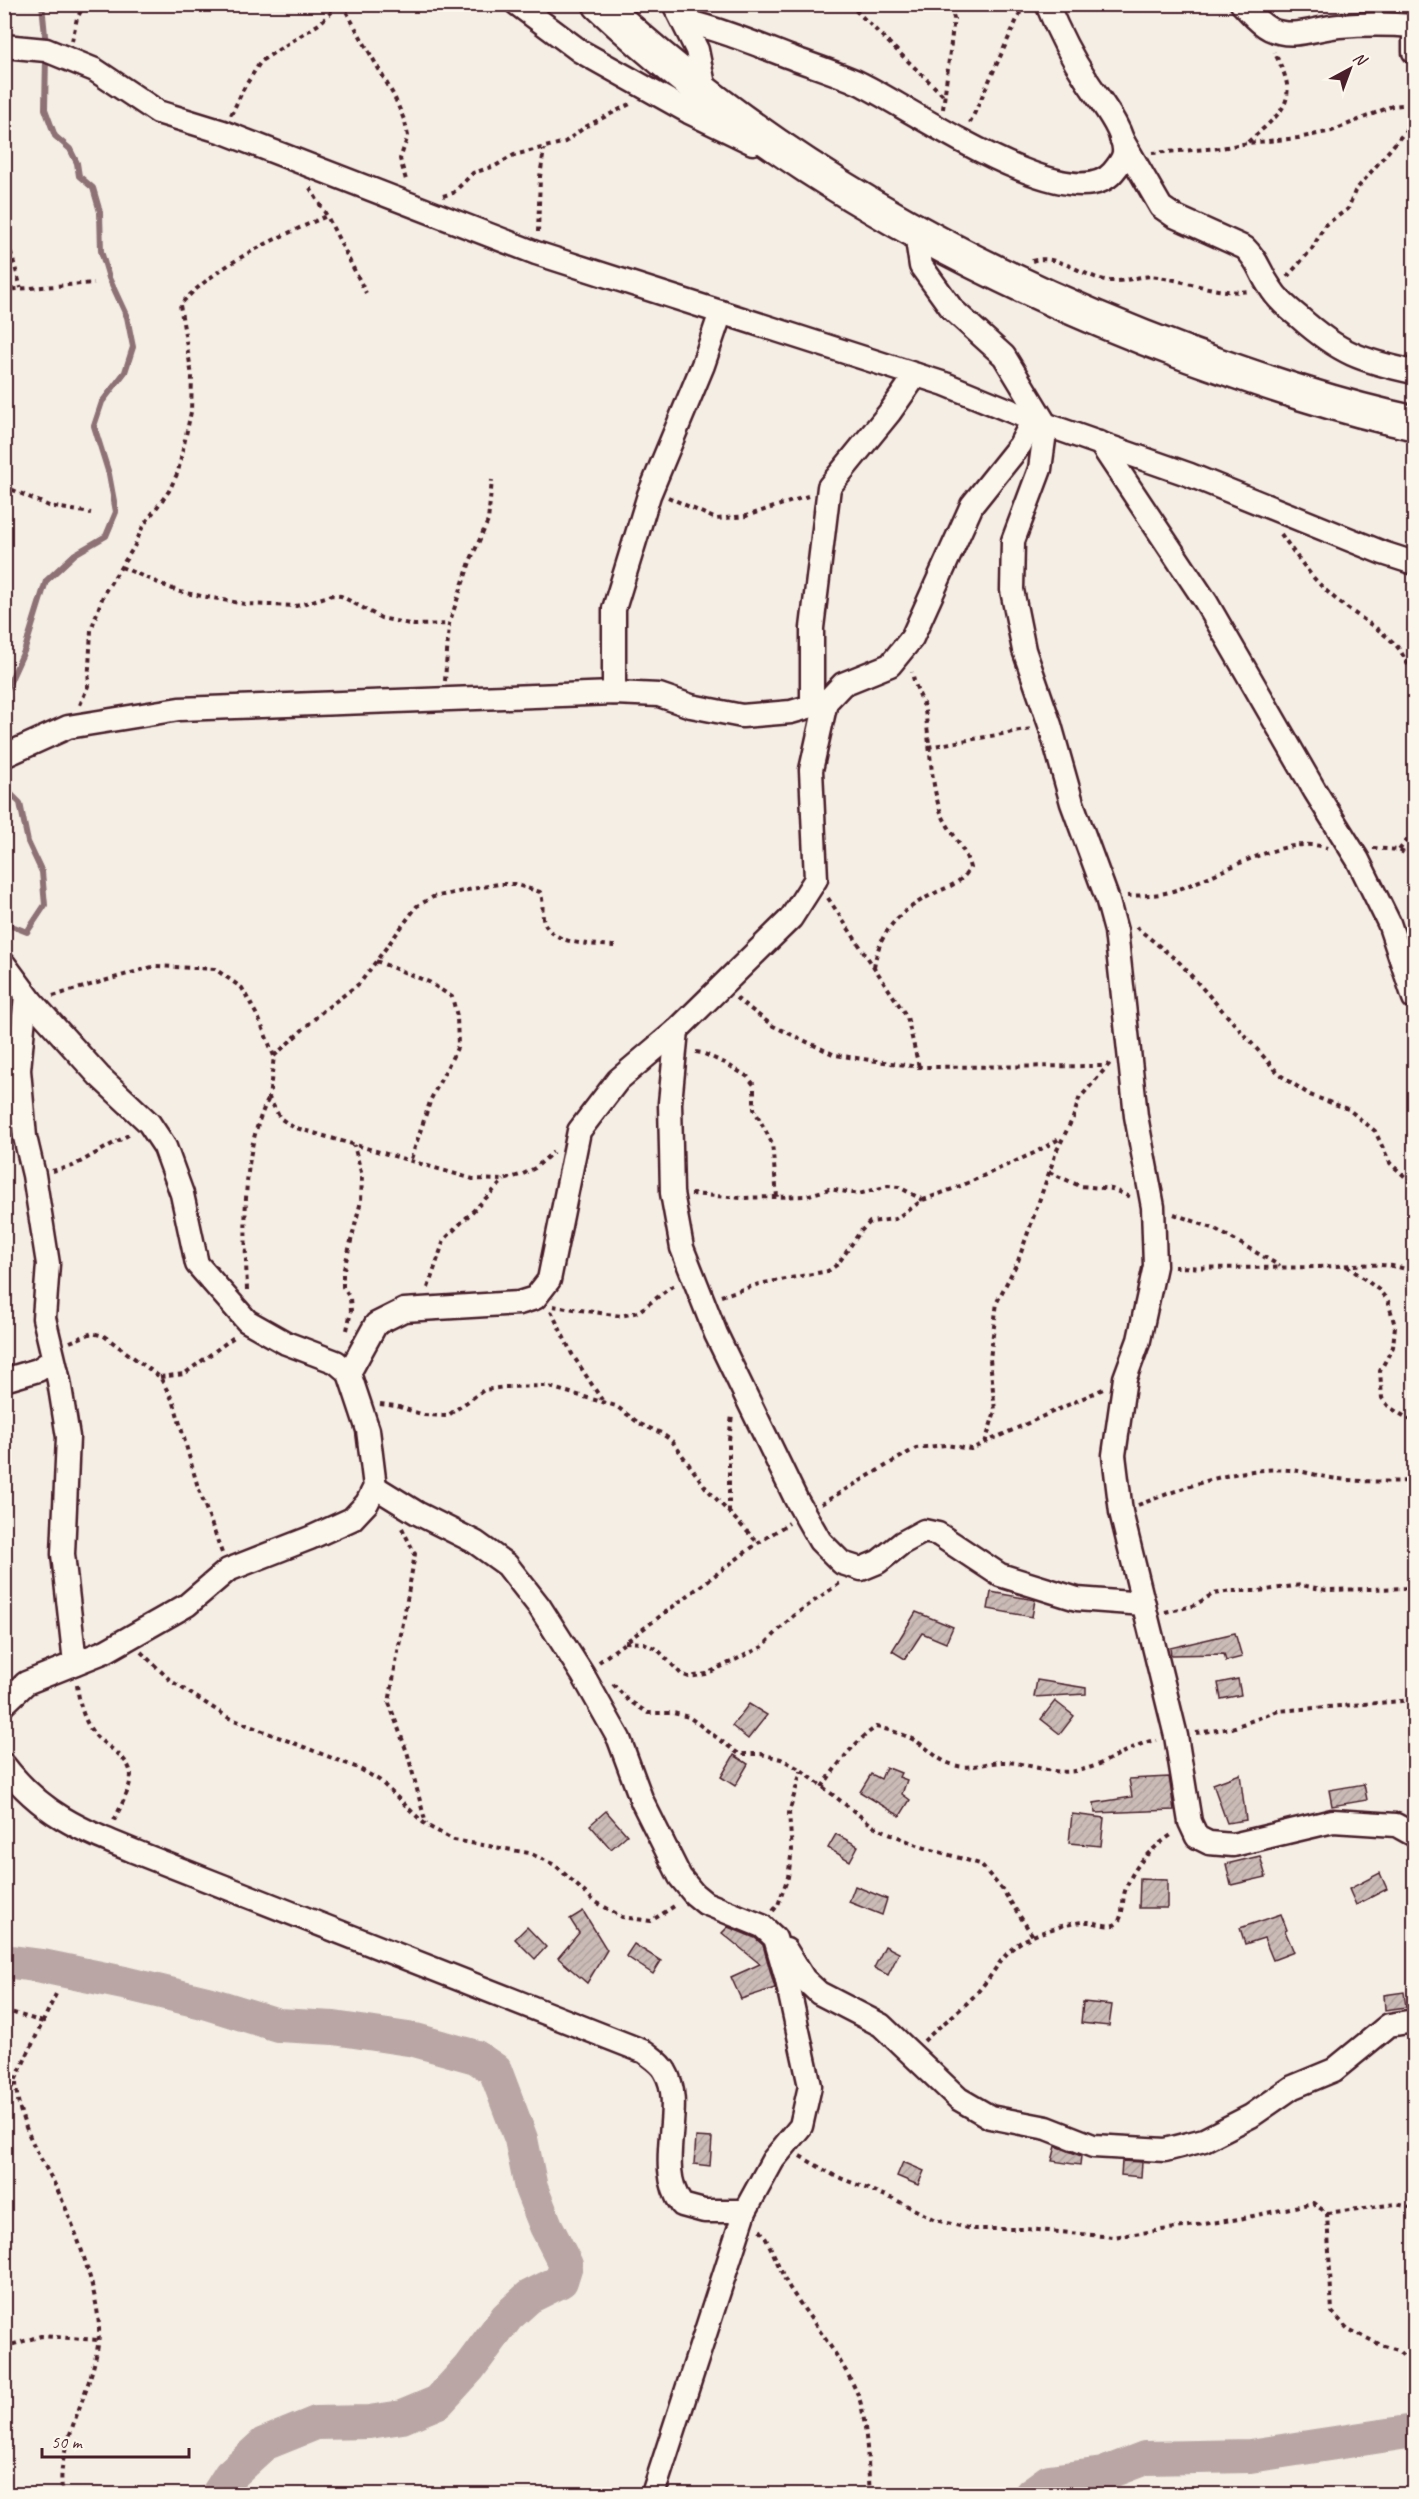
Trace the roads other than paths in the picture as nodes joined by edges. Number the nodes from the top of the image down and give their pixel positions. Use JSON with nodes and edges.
{"nodes":[{"id":1,"x":517,"y":4,"type":"edge"},
{"id":2,"x":600,"y":4,"type":"edge"},
{"id":3,"x":1047,"y":4,"type":"edge"},
{"id":4,"x":1242,"y":4,"type":"edge"},
{"id":5,"x":679,"y":13,"type":"edge"},
{"id":6,"x":1414,"y":26,"type":"edge"},
{"id":7,"x":1414,"y":35,"type":"edge"},
{"id":8,"x":4,"y":46,"type":"edge"},
{"id":9,"x":1414,"y":52,"type":"edge"},
{"id":10,"x":706,"y":95,"type":"junction"},
{"id":11,"x":1121,"y":137,"type":"junction"},
{"id":12,"x":784,"y":153,"type":"junction"},
{"id":13,"x":915,"y":232,"type":"junction"},
{"id":14,"x":721,"y":312,"type":"junction"},
{"id":15,"x":1414,"y":372,"type":"edge"},
{"id":16,"x":916,"y":375,"type":"junction"},
{"id":17,"x":1040,"y":423,"type":"junction"},
{"id":18,"x":1414,"y":423,"type":"edge"},
{"id":19,"x":1100,"y":443,"type":"junction"},
{"id":20,"x":1414,"y":563,"type":"edge"},
{"id":21,"x":614,"y":693,"type":"junction"},
{"id":22,"x":819,"y":704,"type":"junction"},
{"id":23,"x":4,"y":756,"type":"edge"},
{"id":24,"x":4,"y":964,"type":"edge"},
{"id":25,"x":1414,"y":998,"type":"edge"},
{"id":26,"x":29,"y":999,"type":"junction"},
{"id":27,"x":676,"y":1041,"type":"junction"},
{"id":28,"x":53,"y":1357,"type":"junction"},
{"id":29,"x":342,"y":1367,"type":"junction"},
{"id":30,"x":4,"y":1380,"type":"edge"},
{"id":31,"x":380,"y":1490,"type":"junction"},
{"id":32,"x":1145,"y":1610,"type":"junction"},
{"id":33,"x":75,"y":1663,"type":"junction"},
{"id":34,"x":4,"y":1704,"type":"edge"},
{"id":35,"x":4,"y":1765,"type":"edge"},
{"id":36,"x":1414,"y":1835,"type":"edge"},
{"id":37,"x":768,"y":1932,"type":"junction"},
{"id":38,"x":1414,"y":2021,"type":"edge"},
{"id":39,"x":745,"y":2211,"type":"junction"},
{"id":40,"x":653,"y":2494,"type":"edge"}],
"edges":[{"from":1,"to":12,"type":"street"},
{"from":2,"to":10,"type":"highway"},
{"from":3,"to":11,"type":"street"},
{"from":4,"to":6,"type":"street"},
{"from":5,"to":10,"type":"street"},
{"from":5,"to":11,"type":"street"},
{"from":7,"to":9,"type":"street"},
{"from":8,"to":14,"type":"street"},
{"from":10,"to":12,"type":"highway"},
{"from":11,"to":15,"type":"street"},
{"from":12,"to":13,"type":"highway"},
{"from":13,"to":17,"type":"street"},
{"from":13,"to":18,"type":"highway"},
{"from":14,"to":16,"type":"street"},
{"from":14,"to":21,"type":"street"},
{"from":16,"to":17,"type":"street"},
{"from":16,"to":22,"type":"street"},
{"from":17,"to":19,"type":"street"},
{"from":17,"to":22,"type":"street"},
{"from":17,"to":32,"type":"street"},
{"from":19,"to":20,"type":"street"},
{"from":19,"to":25,"type":"street"},
{"from":21,"to":22,"type":"street"},
{"from":21,"to":23,"type":"street"},
{"from":22,"to":27,"type":"street"},
{"from":24,"to":26,"type":"street"},
{"from":26,"to":28,"type":"street"},
{"from":26,"to":29,"type":"street"},
{"from":27,"to":29,"type":"street"},
{"from":27,"to":32,"type":"street"},
{"from":28,"to":30,"type":"street"},
{"from":28,"to":33,"type":"street"},
{"from":29,"to":31,"type":"street"},
{"from":31,"to":33,"type":"street"},
{"from":31,"to":37,"type":"street"},
{"from":32,"to":36,"type":"street"},
{"from":33,"to":34,"type":"street"},
{"from":35,"to":39,"type":"street"},
{"from":37,"to":38,"type":"street"},
{"from":37,"to":39,"type":"street"},
{"from":39,"to":40,"type":"street"}]}
